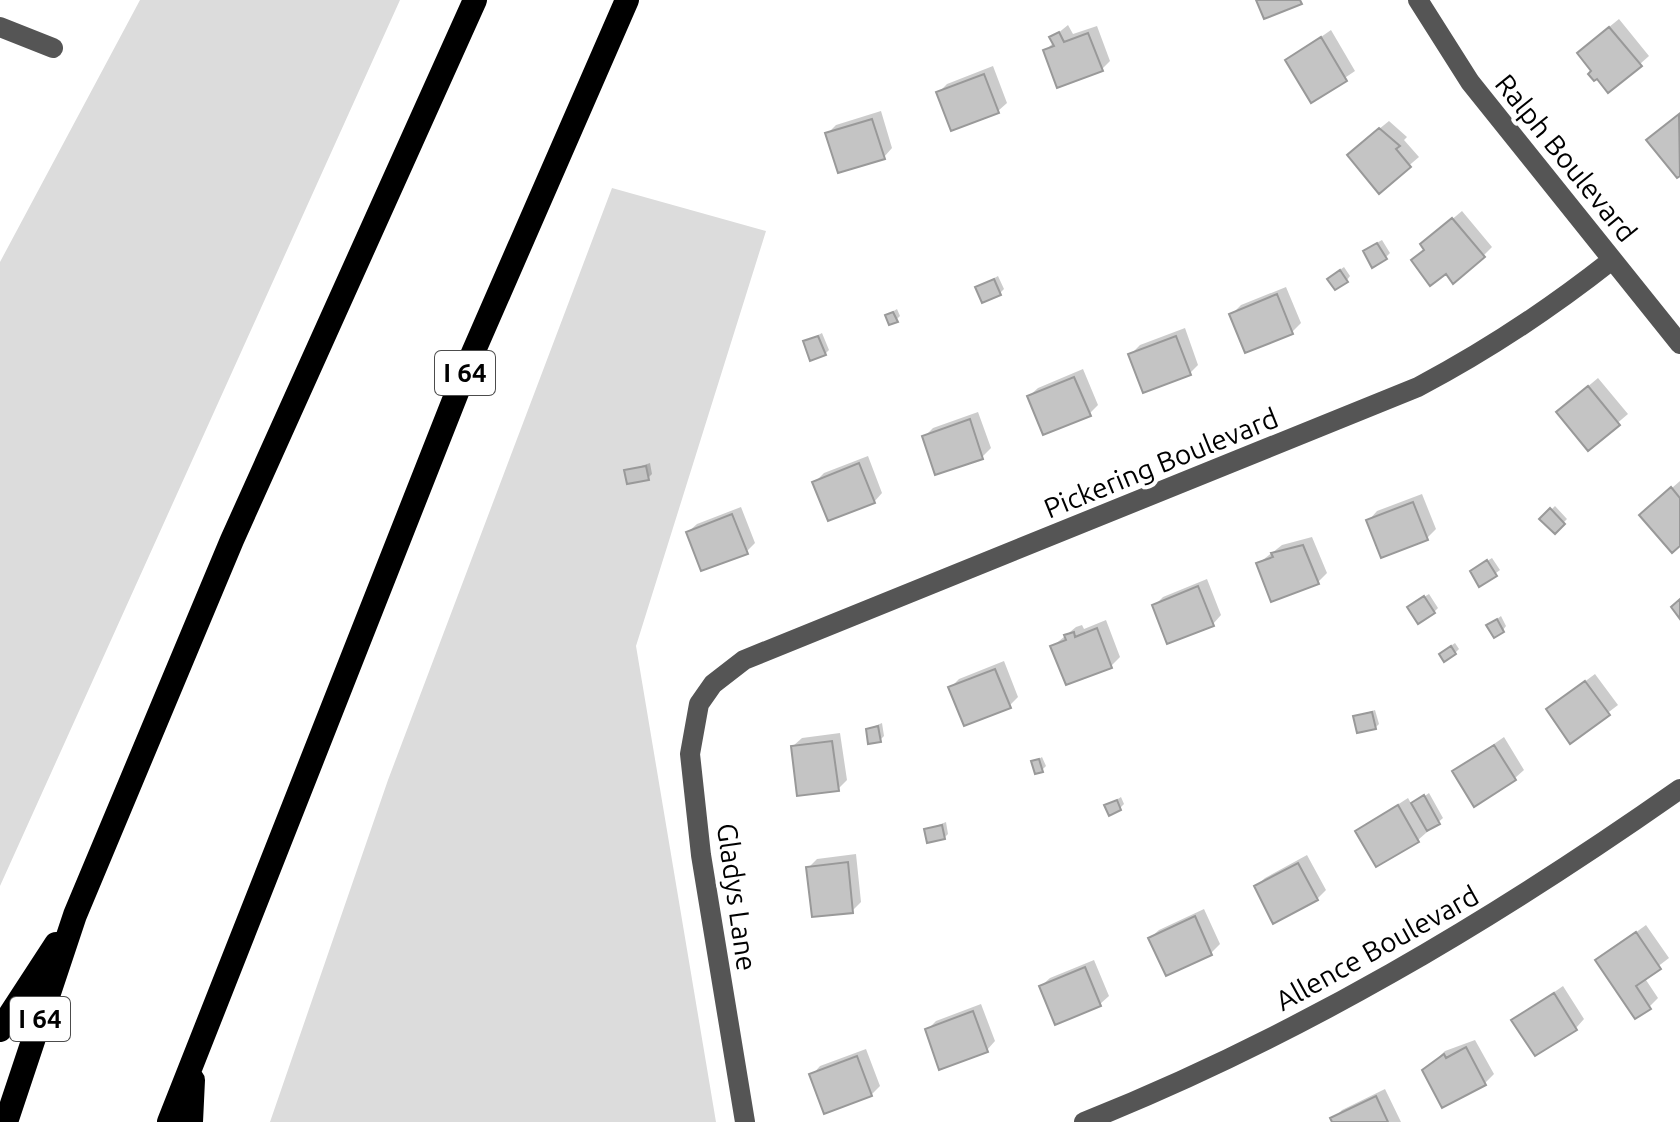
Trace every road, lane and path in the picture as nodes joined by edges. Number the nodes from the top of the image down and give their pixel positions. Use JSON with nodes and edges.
{"nodes":[{"id":1,"x":475,"y":0,"type":"edge"},
{"id":2,"x":627,"y":0,"type":"edge"},
{"id":3,"x":1418,"y":0,"type":"edge"},
{"id":4,"x":0,"y":27,"type":"edge"},
{"id":5,"x":53,"y":48,"type":"dead end"},
{"id":6,"x":1612,"y":260,"type":"junction"},
{"id":7,"x":1680,"y":344,"type":"edge"},
{"id":8,"x":713,"y":684,"type":"joint"},
{"id":9,"x":1680,"y":789,"type":"edge"},
{"id":10,"x":75,"y":915,"type":"junction"},
{"id":11,"x":0,"y":1030,"type":"edge"},
{"id":12,"x":193,"y":1063,"type":"junction"},
{"id":13,"x":6,"y":1122,"type":"edge"},
{"id":14,"x":169,"y":1122,"type":"edge"},
{"id":15,"x":191,"y":1122,"type":"edge"},
{"id":16,"x":745,"y":1122,"type":"edge"},
{"id":17,"x":1084,"y":1122,"type":"edge"}],
"edges":[{"from":1,"to":10,"type":"highway","number":"I 64"},
{"from":2,"to":12,"type":"highway","number":"I 64"},
{"from":3,"to":6,"type":"street","name":"Ralph Boulevard"},
{"from":4,"to":5,"type":"street"},
{"from":6,"to":7,"type":"street","name":"Ralph Boulevard"},
{"from":6,"to":8,"type":"street","name":"Pickering Boulevard"},
{"from":8,"to":16,"type":"street","name":"Gladys Lane"},
{"from":9,"to":17,"type":"street","name":"Allence Boulevard"},
{"from":10,"to":11,"type":"highway"},
{"from":10,"to":13,"type":"highway","number":"I 64"},
{"from":12,"to":14,"type":"highway","number":"I 64"},
{"from":12,"to":15,"type":"highway"}]}
